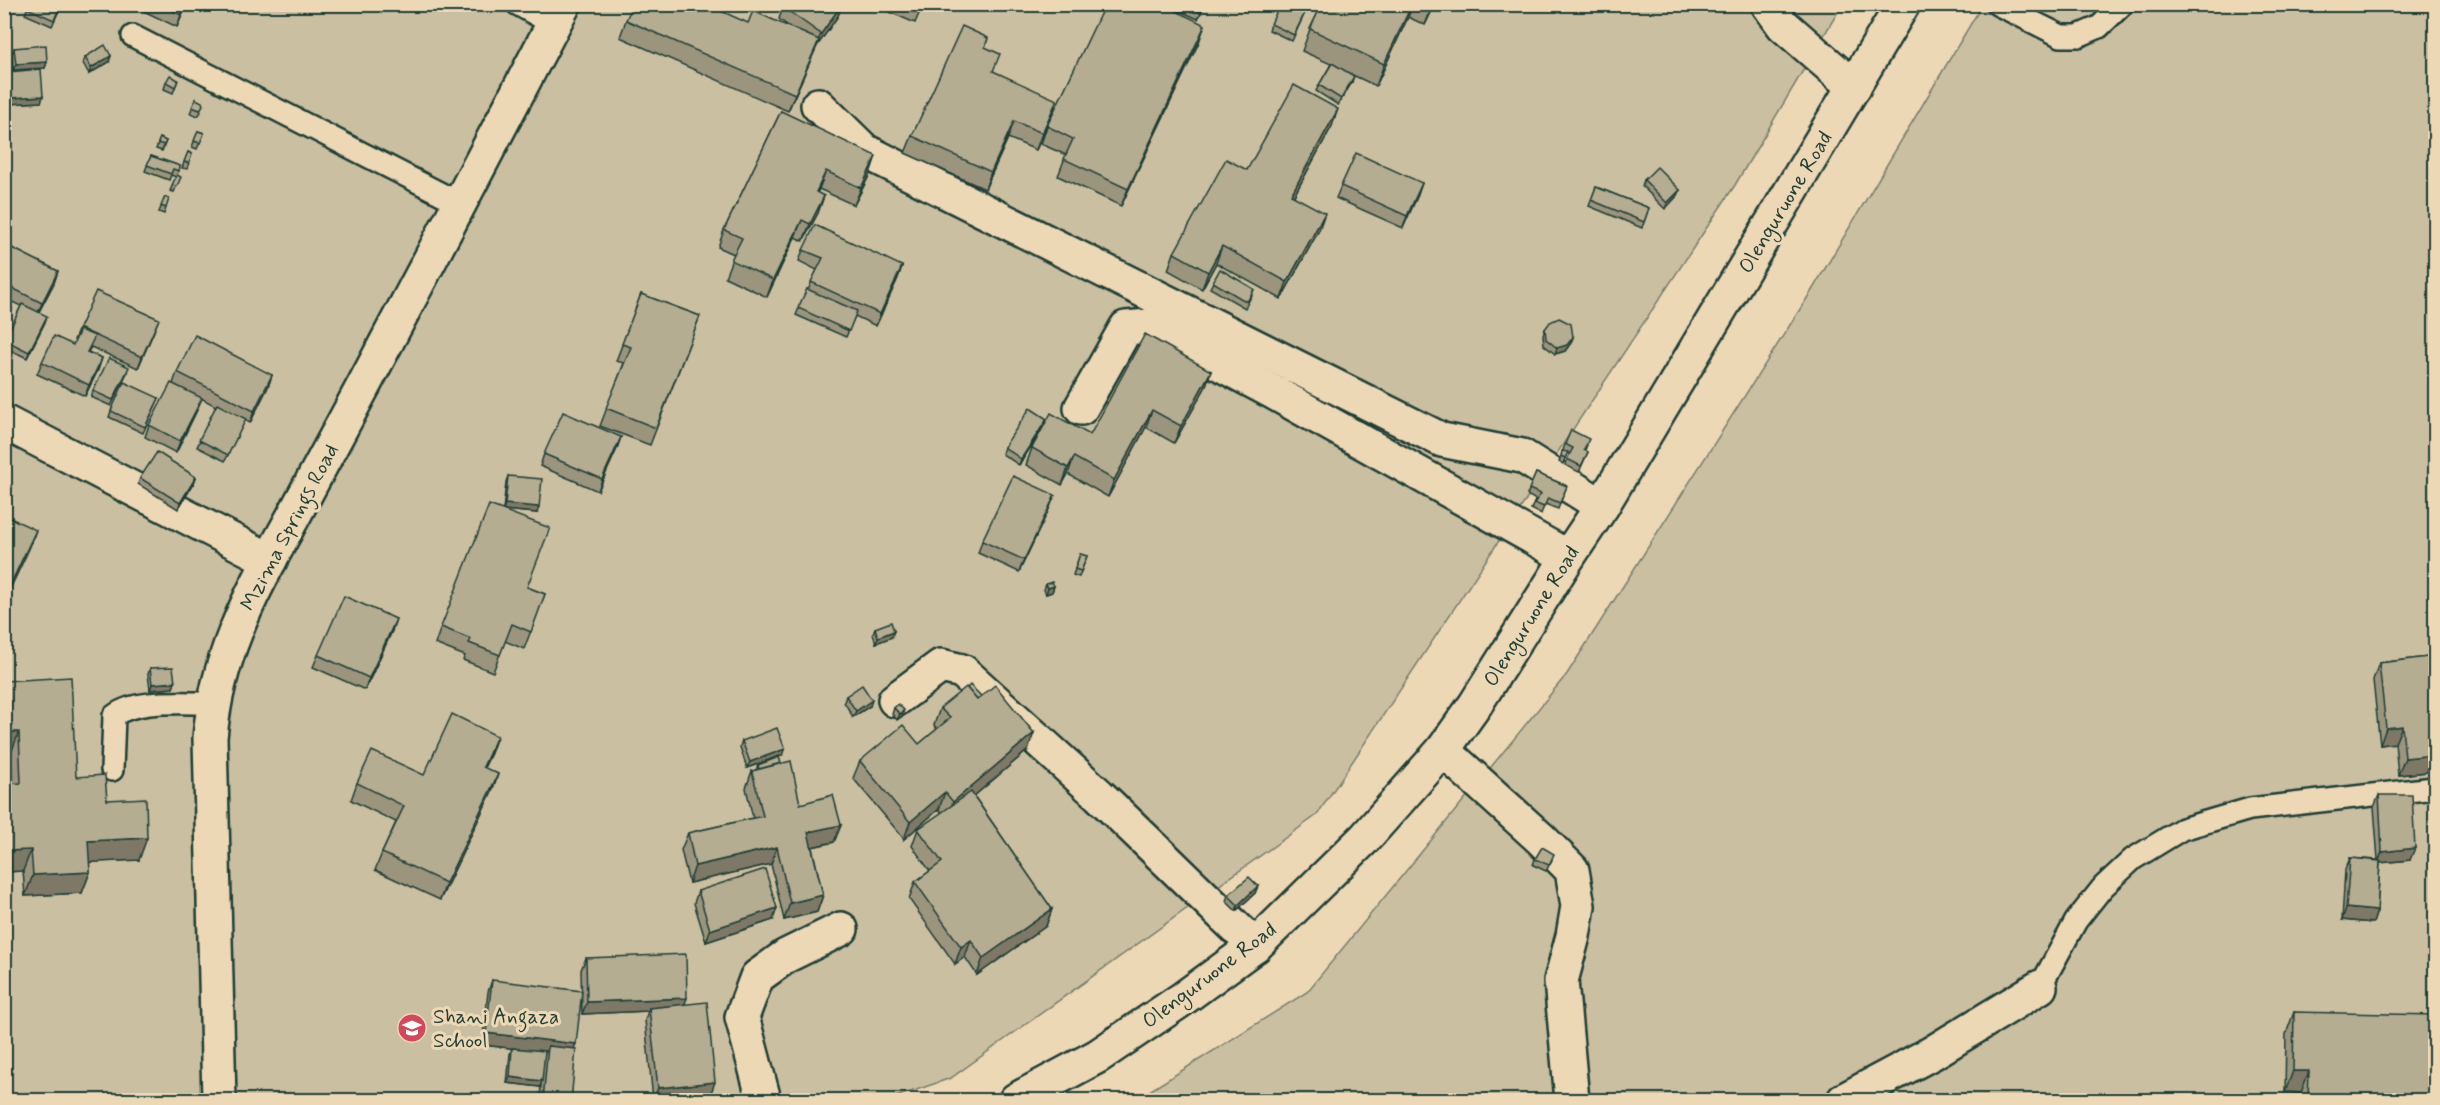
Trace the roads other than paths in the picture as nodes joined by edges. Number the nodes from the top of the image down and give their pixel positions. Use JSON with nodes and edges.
{"nodes":[{"id":1,"x":518,"y":4,"type":"edge"},
{"id":2,"x":1768,"y":4,"type":"edge"},
{"id":3,"x":1903,"y":4,"type":"edge"},
{"id":4,"x":1997,"y":4,"type":"edge"},
{"id":5,"x":2123,"y":4,"type":"edge"},
{"id":6,"x":558,"y":14,"type":"edge"},
{"id":7,"x":133,"y":36,"type":"dead end"},
{"id":8,"x":1854,"y":87,"type":"junction"},
{"id":9,"x":818,"y":105,"type":"dead end"},
{"id":10,"x":461,"y":204,"type":"junction"},
{"id":11,"x":1081,"y":408,"type":"dead end"},
{"id":12,"x":4,"y":422,"type":"edge"},
{"id":13,"x":1602,"y":506,"type":"junction"},
{"id":14,"x":1568,"y":557,"type":"junction"},
{"id":15,"x":270,"y":560,"type":"junction"},
{"id":16,"x":895,"y":700,"type":"dead end"},
{"id":17,"x":213,"y":703,"type":"junction"},
{"id":18,"x":1443,"y":750,"type":"junction"},
{"id":19,"x":111,"y":770,"type":"dead end"},
{"id":20,"x":2434,"y":788,"type":"dead end"},
{"id":21,"x":841,"y":929,"type":"dead end"},
{"id":22,"x":1255,"y":945,"type":"junction"},
{"id":23,"x":2040,"y":987,"type":"joint"},
{"id":24,"x":219,"y":1101,"type":"edge"},
{"id":25,"x":764,"y":1101,"type":"edge"},
{"id":26,"x":1016,"y":1101,"type":"edge"},
{"id":27,"x":1572,"y":1101,"type":"edge"},
{"id":28,"x":1844,"y":1101,"type":"edge"}],
"edges":[{"from":1,"to":6,"type":"lane"},
{"from":2,"to":8,"type":"street"},
{"from":3,"to":8,"type":"street","name":"Olenguruone Road"},
{"from":4,"to":5,"type":"lane"},
{"from":6,"to":10,"type":"street","name":"Mzima Springs Road"},
{"from":7,"to":10,"type":"lane"},
{"from":8,"to":13,"type":"street","name":"Olenguruone Road"},
{"from":9,"to":13,"type":"street"},
{"from":10,"to":15,"type":"street","name":"Mzima Springs Road"},
{"from":11,"to":14,"type":"street"},
{"from":12,"to":15,"type":"street"},
{"from":13,"to":14,"type":"street","name":"Olenguruone Road"},
{"from":14,"to":18,"type":"street","name":"Olenguruone Road"},
{"from":15,"to":17,"type":"street","name":"Mzima Springs Road"},
{"from":16,"to":22,"type":"street"},
{"from":17,"to":19,"type":"lane"},
{"from":17,"to":24,"type":"street","name":"Mzima Springs Road"},
{"from":18,"to":22,"type":"street","name":"Olenguruone Road"},
{"from":18,"to":27,"type":"street"},
{"from":20,"to":23,"type":"lane"},
{"from":21,"to":25,"type":"street"},
{"from":22,"to":26,"type":"street","name":"Olenguruone Road"},
{"from":23,"to":28,"type":"street"}]}
